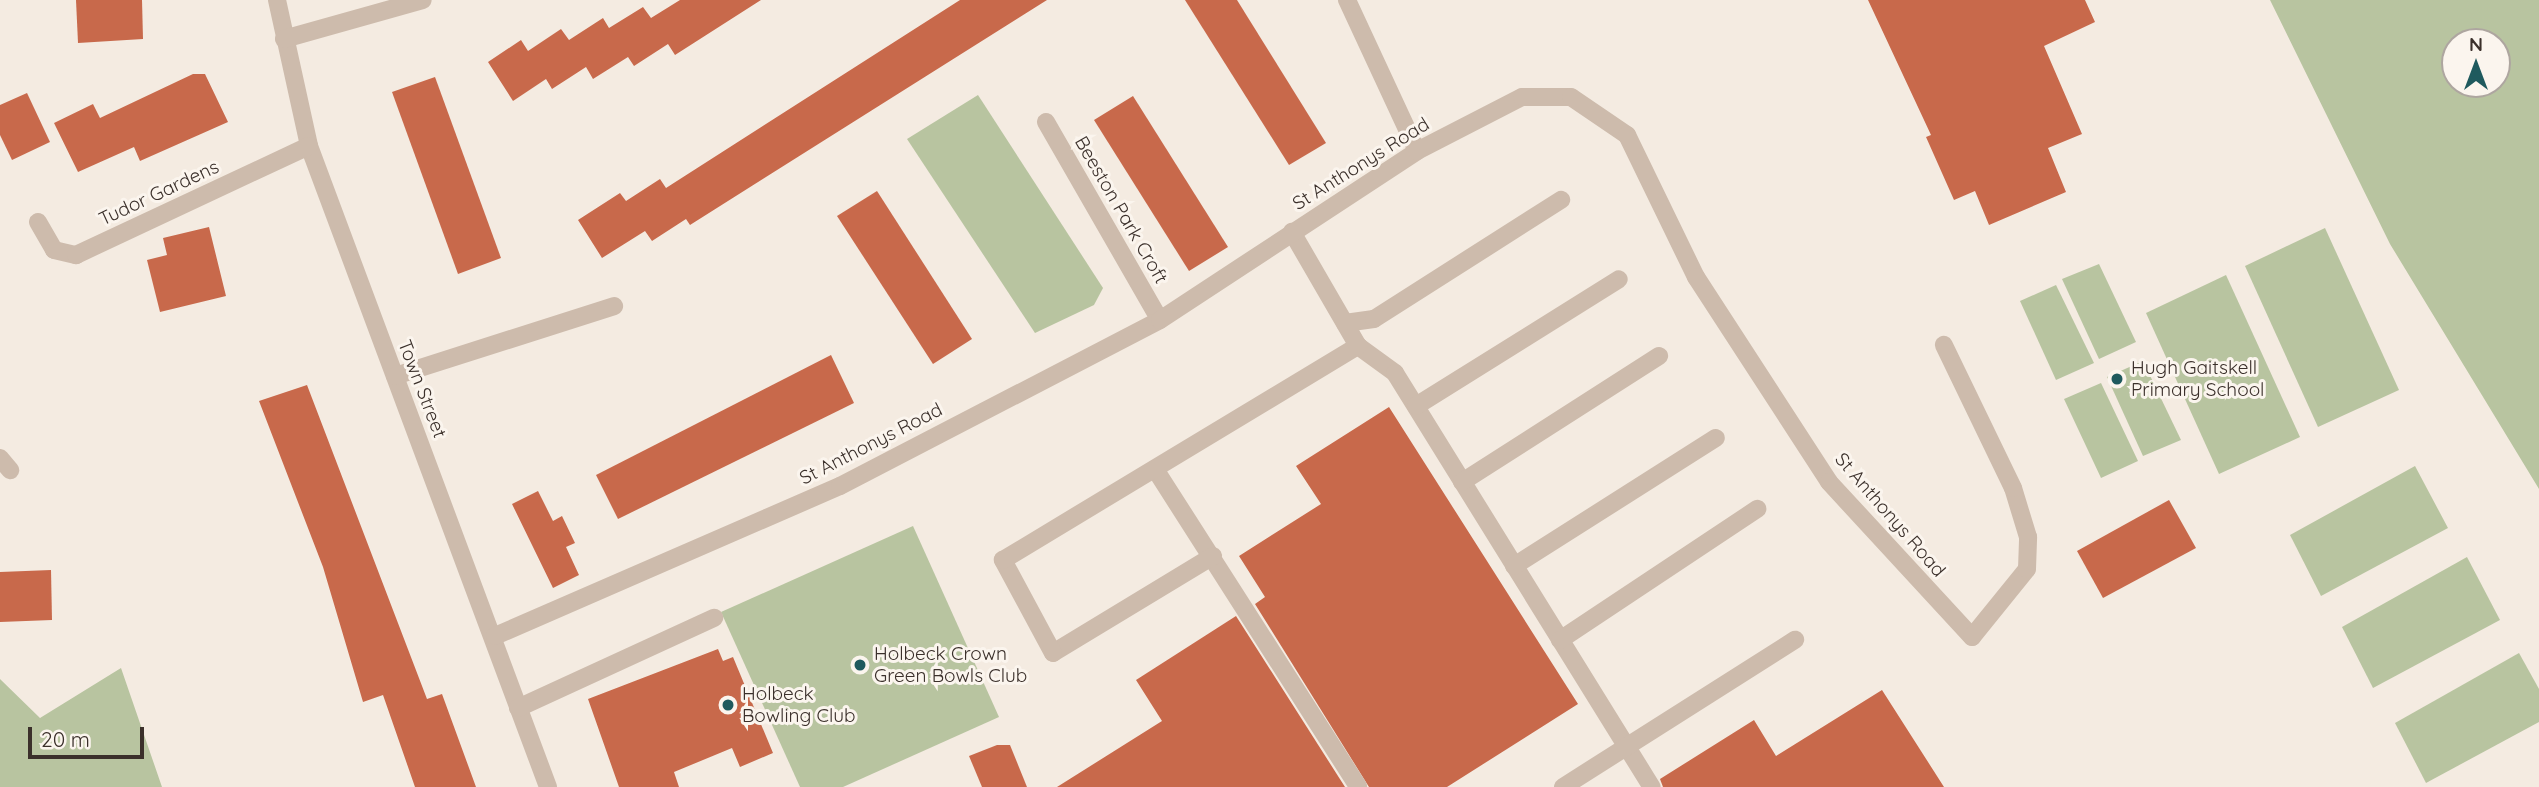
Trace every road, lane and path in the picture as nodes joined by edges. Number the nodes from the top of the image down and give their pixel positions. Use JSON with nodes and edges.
{"nodes":[{"id":1,"x":277,"y":0,"type":"edge"},
{"id":2,"x":423,"y":0,"type":"edge"},
{"id":3,"x":1347,"y":0,"type":"edge"},
{"id":4,"x":284,"y":39,"type":"junction"},
{"id":5,"x":1046,"y":122,"type":"dead end"},
{"id":6,"x":309,"y":146,"type":"junction"},
{"id":7,"x":1417,"y":151,"type":"junction"},
{"id":8,"x":1561,"y":200,"type":"dead end"},
{"id":9,"x":38,"y":222,"type":"dead end"},
{"id":10,"x":1292,"y":232,"type":"junction"},
{"id":11,"x":1619,"y":278,"type":"dead end"},
{"id":12,"x":614,"y":306,"type":"dead end"},
{"id":13,"x":1160,"y":320,"type":"junction"},
{"id":14,"x":1345,"y":323,"type":"junction"},
{"id":15,"x":1944,"y":345,"type":"dead end"},
{"id":16,"x":1358,"y":346,"type":"junction"},
{"id":17,"x":1659,"y":356,"type":"dead end"},
{"id":18,"x":395,"y":376,"type":"junction"},
{"id":19,"x":1416,"y":406,"type":"junction"},
{"id":20,"x":1716,"y":438,"type":"dead end"},
{"id":21,"x":1155,"y":469,"type":"junction"},
{"id":22,"x":1462,"y":482,"type":"junction"},
{"id":23,"x":1757,"y":509,"type":"dead end"},
{"id":24,"x":1213,"y":556,"type":"junction"},
{"id":25,"x":1514,"y":566,"type":"junction"},
{"id":26,"x":714,"y":618,"type":"dead end"},
{"id":27,"x":495,"y":636,"type":"junction"},
{"id":28,"x":1560,"y":640,"type":"junction"},
{"id":29,"x":1795,"y":640,"type":"dead end"},
{"id":30,"x":518,"y":708,"type":"junction"},
{"id":31,"x":1626,"y":746,"type":"junction"},
{"id":32,"x":548,"y":787,"type":"edge"},
{"id":33,"x":1358,"y":787,"type":"edge"},
{"id":34,"x":1563,"y":787,"type":"edge"},
{"id":35,"x":1651,"y":787,"type":"edge"}],
"edges":[{"from":1,"to":4,"type":"street","name":"Town Street"},
{"from":2,"to":4,"type":"street"},
{"from":3,"to":7,"type":"street"},
{"from":4,"to":6,"type":"street","name":"Town Street"},
{"from":5,"to":13,"type":"street","name":"Beeston Park Croft"},
{"from":6,"to":9,"type":"street","name":"Tudor Gardens"},
{"from":6,"to":18,"type":"street","name":"Town Street"},
{"from":7,"to":10,"type":"street","name":"St Anthonys Road"},
{"from":7,"to":15,"type":"street","name":"St Anthonys Road"},
{"from":8,"to":14,"type":"street"},
{"from":10,"to":13,"type":"street","name":"St Anthonys Road"},
{"from":10,"to":14,"type":"street"},
{"from":11,"to":19,"type":"street"},
{"from":12,"to":18,"type":"street"},
{"from":13,"to":27,"type":"street","name":"St Anthonys Road"},
{"from":14,"to":16,"type":"street"},
{"from":16,"to":19,"type":"street"},
{"from":16,"to":21,"type":"street"},
{"from":17,"to":22,"type":"street"},
{"from":18,"to":27,"type":"street","name":"Town Street"},
{"from":19,"to":22,"type":"street"},
{"from":20,"to":25,"type":"street"},
{"from":21,"to":24,"type":"street"},
{"from":21,"to":24,"type":"street"},
{"from":22,"to":25,"type":"street"},
{"from":23,"to":28,"type":"street"},
{"from":24,"to":33,"type":"street"},
{"from":25,"to":28,"type":"street"},
{"from":26,"to":30,"type":"street"},
{"from":27,"to":30,"type":"street","name":"Town Street"},
{"from":28,"to":31,"type":"street"},
{"from":29,"to":31,"type":"street"},
{"from":30,"to":32,"type":"street","name":"Town Street"},
{"from":31,"to":34,"type":"street"},
{"from":31,"to":35,"type":"street"}]}
